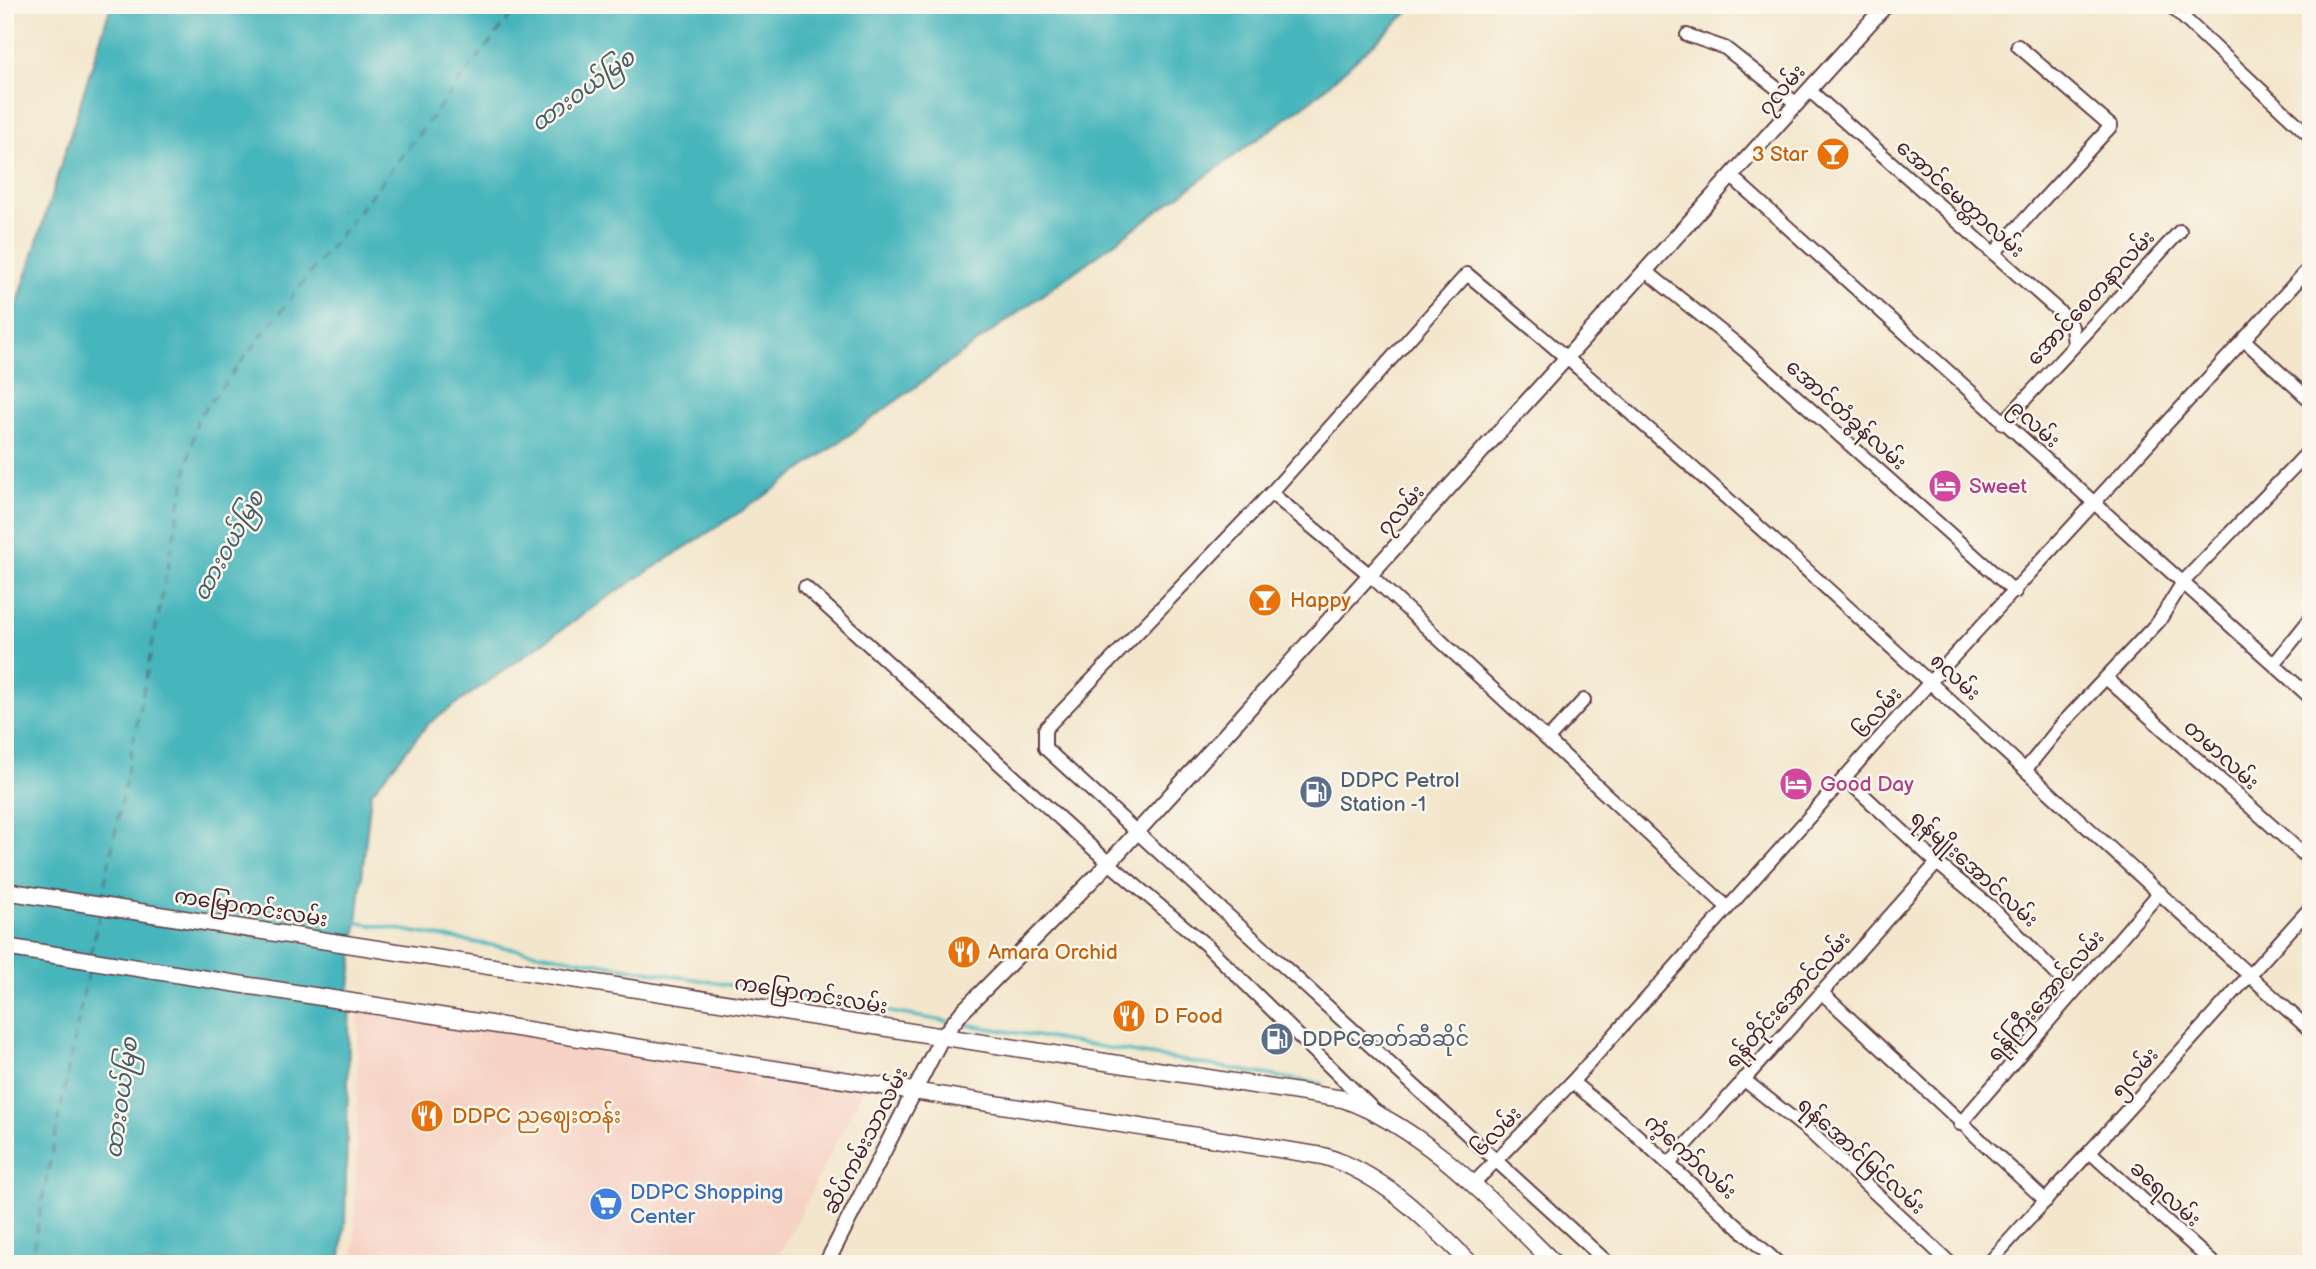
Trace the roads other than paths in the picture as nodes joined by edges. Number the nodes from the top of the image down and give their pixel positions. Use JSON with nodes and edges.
{"nodes":[{"id":1,"x":1886,"y":5,"type":"edge"},
{"id":2,"x":2170,"y":5,"type":"edge"},
{"id":3,"x":1687,"y":35,"type":"dead end"},
{"id":4,"x":2018,"y":46,"type":"dead end"},
{"id":5,"x":1809,"y":90,"type":"junction"},
{"id":6,"x":1797,"y":104,"type":"junction"},
{"id":7,"x":2311,"y":137,"type":"edge"},
{"id":8,"x":1732,"y":177,"type":"junction"},
{"id":9,"x":2180,"y":231,"type":"dead end"},
{"id":10,"x":1995,"y":252,"type":"junction"},
{"id":11,"x":2311,"y":266,"type":"edge"},
{"id":12,"x":1647,"y":272,"type":"junction"},
{"id":13,"x":2244,"y":340,"type":"junction"},
{"id":14,"x":2074,"y":344,"type":"junction"},
{"id":15,"x":1568,"y":358,"type":"junction"},
{"id":16,"x":2311,"y":401,"type":"edge"},
{"id":17,"x":2003,"y":423,"type":"junction"},
{"id":18,"x":2311,"y":449,"type":"edge"},
{"id":19,"x":1271,"y":493,"type":"junction"},
{"id":20,"x":2094,"y":505,"type":"junction"},
{"id":21,"x":1370,"y":575,"type":"junction"},
{"id":22,"x":2183,"y":582,"type":"junction"},
{"id":23,"x":805,"y":587,"type":"dead end"},
{"id":24,"x":2015,"y":592,"type":"junction"},
{"id":25,"x":2311,"y":618,"type":"edge"},
{"id":26,"x":2274,"y":664,"type":"junction"},
{"id":27,"x":2106,"y":678,"type":"junction"},
{"id":28,"x":1931,"y":681,"type":"junction"},
{"id":29,"x":2311,"y":698,"type":"edge"},
{"id":30,"x":1584,"y":700,"type":"dead end"},
{"id":31,"x":1548,"y":739,"type":"junction"},
{"id":32,"x":2026,"y":769,"type":"junction"},
{"id":33,"x":1846,"y":779,"type":"junction"},
{"id":34,"x":1137,"y":832,"type":"junction"},
{"id":35,"x":2311,"y":861,"type":"edge"},
{"id":36,"x":1109,"y":863,"type":"junction"},
{"id":37,"x":1937,"y":863,"type":"junction"},
{"id":38,"x":5,"y":891,"type":"edge"},
{"id":39,"x":2160,"y":892,"type":"junction"},
{"id":40,"x":1727,"y":907,"type":"junction"},
{"id":41,"x":2311,"y":907,"type":"edge"},
{"id":42,"x":5,"y":947,"type":"edge"},
{"id":43,"x":2248,"y":975,"type":"junction"},
{"id":44,"x":2073,"y":991,"type":"junction"},
{"id":45,"x":1821,"y":992,"type":"junction"},
{"id":46,"x":2311,"y":1031,"type":"edge"},
{"id":47,"x":942,"y":1037,"type":"junction"},
{"id":48,"x":1744,"y":1079,"type":"junction"},
{"id":49,"x":1572,"y":1082,"type":"junction"},
{"id":50,"x":915,"y":1092,"type":"junction"},
{"id":51,"x":1374,"y":1110,"type":"junction"},
{"id":52,"x":1960,"y":1124,"type":"junction"},
{"id":53,"x":2091,"y":1153,"type":"junction"},
{"id":54,"x":1495,"y":1162,"type":"junction"},
{"id":55,"x":1669,"y":1164,"type":"junction"},
{"id":56,"x":1473,"y":1184,"type":"junction"},
{"id":57,"x":2046,"y":1201,"type":"junction"},
{"id":58,"x":826,"y":1264,"type":"edge"},
{"id":59,"x":1471,"y":1264,"type":"edge"},
{"id":60,"x":1555,"y":1264,"type":"edge"},
{"id":61,"x":1609,"y":1264,"type":"edge"},
{"id":62,"x":1779,"y":1264,"type":"edge"},
{"id":63,"x":1951,"y":1264,"type":"edge"},
{"id":64,"x":1988,"y":1264,"type":"edge"},
{"id":65,"x":2214,"y":1264,"type":"edge"}],
"edges":[{"from":1,"to":5,"type":"street","name":"၇လမ်း"},
{"from":2,"to":7,"type":"street"},
{"from":3,"to":6,"type":"street"},
{"from":4,"to":10,"type":"street"},
{"from":5,"to":6,"type":"street","name":"၇လမ်း"},
{"from":5,"to":10,"type":"street","name":"အောင်မေတ္တာလမ်း"},
{"from":6,"to":8,"type":"street","name":"၇လမ်း"},
{"from":8,"to":12,"type":"street","name":"၇လမ်း"},
{"from":8,"to":17,"type":"street","name":"၉လမ်း"},
{"from":9,"to":14,"type":"street","name":"အောင်စေတနာလမ်း"},
{"from":10,"to":14,"type":"street","name":"အောင်မေတ္တာလမ်း"},
{"from":11,"to":13,"type":"street","name":"၆လမ်း"},
{"from":12,"to":15,"type":"street","name":"၇လမ်း"},
{"from":12,"to":24,"type":"street","name":"အောင်တံခွန်လမ်း"},
{"from":13,"to":16,"type":"street"},
{"from":13,"to":20,"type":"street","name":"၆လမ်း"},
{"from":14,"to":17,"type":"street","name":"အောင်စေတနာလမ်း"},
{"from":15,"to":19,"type":"street","name":"၈လမ်း"},
{"from":15,"to":21,"type":"street","name":"၇လမ်း"},
{"from":15,"to":28,"type":"street","name":"၈လမ်း"},
{"from":17,"to":20,"type":"street","name":"၉လမ်း"},
{"from":18,"to":22,"type":"street"},
{"from":19,"to":21,"type":"street"},
{"from":19,"to":34,"type":"street"},
{"from":20,"to":22,"type":"street","name":"၉လမ်း"},
{"from":20,"to":24,"type":"street","name":"၆လမ်း"},
{"from":21,"to":31,"type":"street"},
{"from":21,"to":34,"type":"street","name":"၇လမ်း"},
{"from":22,"to":26,"type":"street","name":"၉လမ်း"},
{"from":22,"to":27,"type":"street"},
{"from":23,"to":36,"type":"street"},
{"from":24,"to":28,"type":"street","name":"၆လမ်း"},
{"from":25,"to":26,"type":"street"},
{"from":26,"to":29,"type":"street","name":"၉လမ်း"},
{"from":27,"to":32,"type":"street"},
{"from":27,"to":35,"type":"street","name":"တမာလမ်း"},
{"from":28,"to":32,"type":"street","name":"၈လမ်း"},
{"from":28,"to":33,"type":"street","name":"၆လမ်း"},
{"from":30,"to":31,"type":"street"},
{"from":31,"to":40,"type":"street"},
{"from":32,"to":39,"type":"street","name":"၈လမ်း"},
{"from":33,"to":37,"type":"street","name":"ရန်မျိုးအောင်လမ်း"},
{"from":33,"to":40,"type":"street","name":"၆လမ်း"},
{"from":34,"to":36,"type":"street","name":"၇လမ်း"},
{"from":34,"to":54,"type":"street"},
{"from":36,"to":47,"type":"street","name":"၇လမ်း"},
{"from":36,"to":51,"type":"street"},
{"from":37,"to":44,"type":"street","name":"ရန်မျိုးအောင်လမ်း"},
{"from":37,"to":45,"type":"street","name":"ရန်တိုင်းအောင်လမ်း"},
{"from":38,"to":47,"type":"main road","name":"ကမြောကင်းလမ်း"},
{"from":39,"to":43,"type":"street","name":"၈လမ်း"},
{"from":39,"to":44,"type":"street","name":"ရန်ကြီးအောင်လမ်း"},
{"from":40,"to":49,"type":"street","name":"၆လမ်း"},
{"from":41,"to":43,"type":"street","name":"၅လမ်း"},
{"from":42,"to":50,"type":"main road"},
{"from":43,"to":46,"type":"street","name":"၈လမ်း"},
{"from":43,"to":53,"type":"street","name":"၅လမ်း"},
{"from":44,"to":52,"type":"street","name":"ရန်ကြီးအောင်လမ်း"},
{"from":45,"to":48,"type":"street","name":"ရန်တိုင်းအောင်လမ်း"},
{"from":45,"to":52,"type":"street"},
{"from":47,"to":50,"type":"street","name":"ဆိပ်ကမ်းသာလမ်း"},
{"from":47,"to":51,"type":"main road","name":"ကမြောကင်းလမ်း"},
{"from":48,"to":55,"type":"street","name":"ရန်တိုင်းအောင်လမ်း"},
{"from":48,"to":63,"type":"street","name":"ရန်အောင်မြင်လမ်း"},
{"from":49,"to":54,"type":"street","name":"၆လမ်း"},
{"from":49,"to":55,"type":"street","name":"ကံ့ကော်လမ်း"},
{"from":50,"to":58,"type":"street","name":"ဆိပ်ကမ်းသာလမ်း"},
{"from":50,"to":59,"type":"main road"},
{"from":51,"to":56,"type":"main road","name":"ကမြောကင်းလမ်း"},
{"from":52,"to":57,"type":"street"},
{"from":53,"to":57,"type":"street","name":"၅လမ်း"},
{"from":53,"to":65,"type":"street","name":"ခရေလမ်း"},
{"from":54,"to":56,"type":"street","name":"၆လမ်း"},
{"from":54,"to":61,"type":"street"},
{"from":55,"to":62,"type":"street","name":"ကံ့ကော်လမ်း"},
{"from":56,"to":60,"type":"main road","name":"ကမြောကင်းလမ်း"},
{"from":57,"to":64,"type":"street","name":"၅လမ်း"}]}
